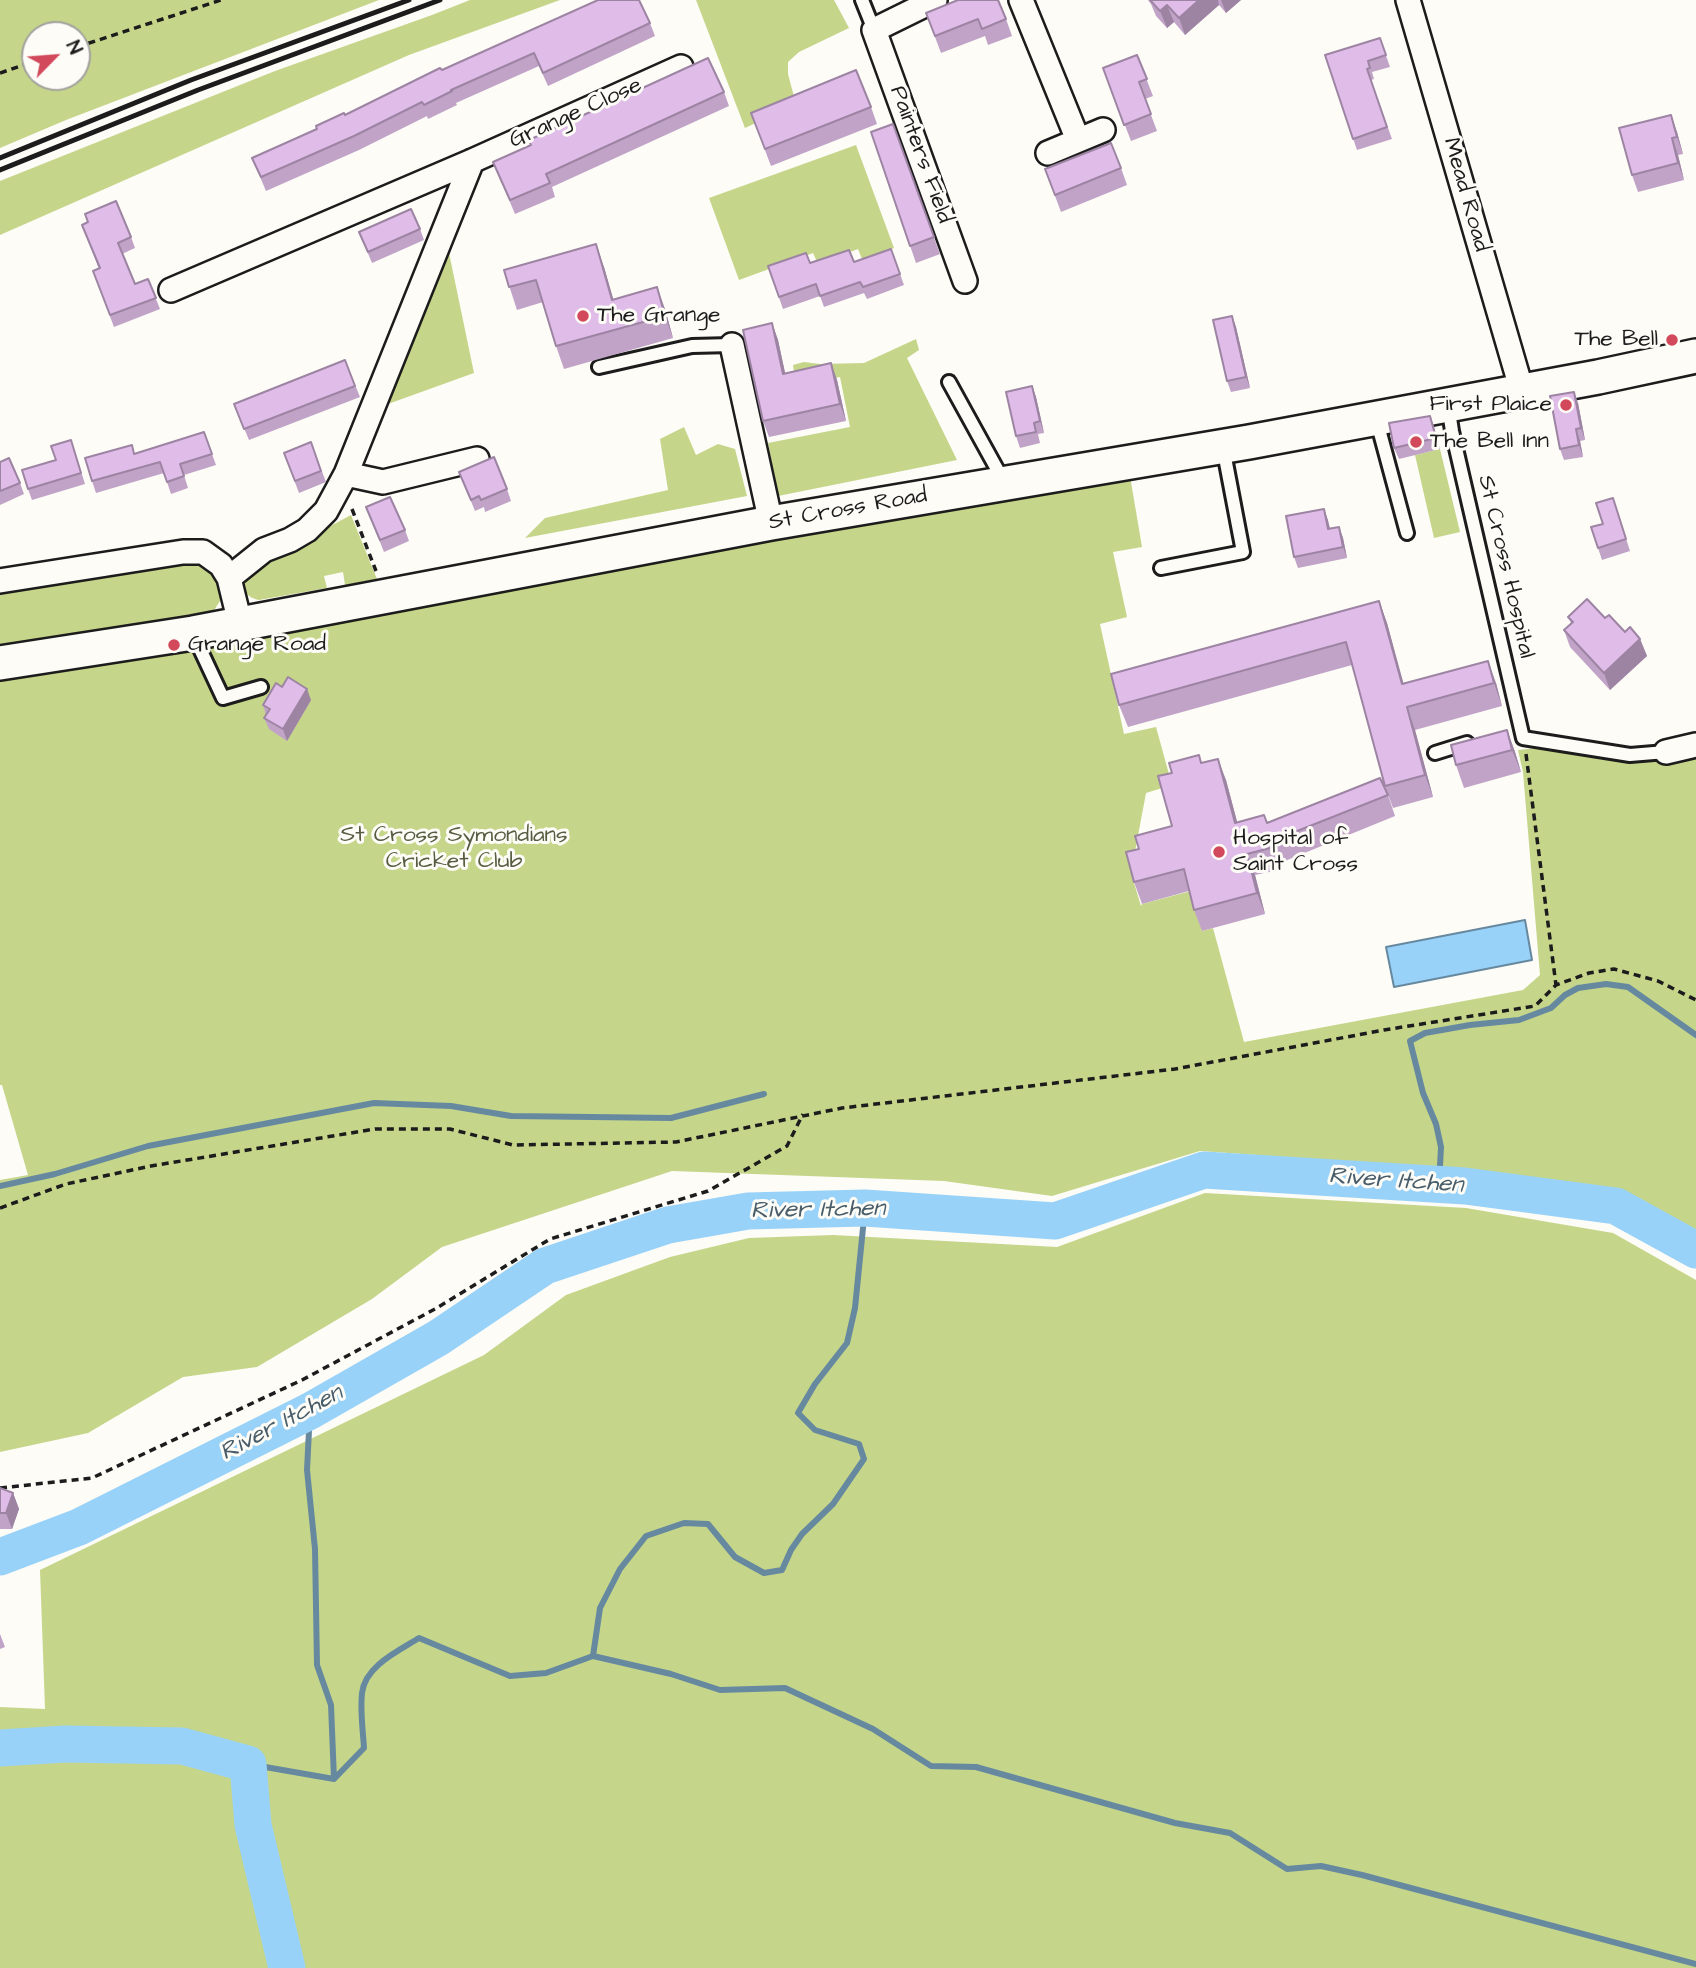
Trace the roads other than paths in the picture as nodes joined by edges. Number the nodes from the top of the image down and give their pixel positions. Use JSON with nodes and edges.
{"nodes":[{"id":1,"x":862,"y":0,"type":"edge"},
{"id":2,"x":936,"y":0,"type":"edge"},
{"id":3,"x":1021,"y":0,"type":"edge"},
{"id":4,"x":1408,"y":0,"type":"edge"},
{"id":5,"x":874,"y":30,"type":"junction"},
{"id":6,"x":681,"y":67,"type":"edge"},
{"id":7,"x":1103,"y":130,"type":"dead end"},
{"id":8,"x":1078,"y":141,"type":"junction"},
{"id":9,"x":1048,"y":153,"type":"dead end"},
{"id":10,"x":471,"y":161,"type":"junction"},
{"id":11,"x":965,"y":281,"type":"dead end"},
{"id":12,"x":171,"y":290,"type":"dead end"},
{"id":13,"x":732,"y":345,"type":"joint"},
{"id":14,"x":1696,"y":356,"type":"edge"},
{"id":15,"x":599,"y":368,"type":"dead end"},
{"id":16,"x":949,"y":382,"type":"dead end"},
{"id":17,"x":1522,"y":391,"type":"junction"},
{"id":18,"x":1448,"y":405,"type":"junction"},
{"id":19,"x":1376,"y":418,"type":"junction"},
{"id":20,"x":1223,"y":446,"type":"junction"},
{"id":21,"x":477,"y":459,"type":"dead end"},
{"id":22,"x":342,"y":482,"type":"junction"},
{"id":23,"x":1005,"y":483,"type":"junction"},
{"id":24,"x":771,"y":523,"type":"junction"},
{"id":25,"x":1407,"y":533,"type":"dead end"},
{"id":26,"x":1161,"y":568,"type":"dead end"},
{"id":27,"x":229,"y":578,"type":"junction"},
{"id":28,"x":0,"y":581,"type":"edge"},
{"id":29,"x":240,"y":622,"type":"junction"},
{"id":30,"x":193,"y":633,"type":"junction"},
{"id":31,"x":0,"y":663,"type":"edge"},
{"id":32,"x":261,"y":687,"type":"dead end"},
{"id":33,"x":1485,"y":738,"type":"edge"},
{"id":34,"x":1696,"y":745,"type":"edge"},
{"id":35,"x":1434,"y":752,"type":"dead end"},
{"id":36,"x":1666,"y":752,"type":"joint"}],
"edges":[{"from":1,"to":5,"type":"lane"},
{"from":2,"to":5,"type":"street"},
{"from":3,"to":8,"type":"street"},
{"from":4,"to":17,"type":"street","name":"Mead Road"},
{"from":5,"to":11,"type":"street","name":"Painters Field"},
{"from":6,"to":10,"type":"street","name":"Grange Close"},
{"from":7,"to":8,"type":"street"},
{"from":8,"to":9,"type":"street"},
{"from":10,"to":12,"type":"street"},
{"from":10,"to":22,"type":"street"},
{"from":13,"to":15,"type":"lane"},
{"from":13,"to":24,"type":"street"},
{"from":14,"to":17,"type":"main road","name":"St Cross Road"},
{"from":16,"to":23,"type":"lane"},
{"from":17,"to":18,"type":"main road","name":"St Cross Road"},
{"from":18,"to":19,"type":"main road","name":"St Cross Road"},
{"from":18,"to":36,"type":"lane","name":"St Cross Hospital"},
{"from":19,"to":20,"type":"main road","name":"St Cross Road"},
{"from":19,"to":25,"type":"lane"},
{"from":20,"to":23,"type":"main road","name":"St Cross Road"},
{"from":20,"to":26,"type":"lane"},
{"from":21,"to":22,"type":"street"},
{"from":22,"to":27,"type":"street"},
{"from":23,"to":24,"type":"main road","name":"St Cross Road"},
{"from":24,"to":29,"type":"main road","name":"St Cross Road"},
{"from":27,"to":28,"type":"street"},
{"from":27,"to":29,"type":"street"},
{"from":29,"to":30,"type":"main road","name":"St Cross Road"},
{"from":30,"to":31,"type":"main road","name":"St Cross Road"},
{"from":30,"to":32,"type":"lane"},
{"from":33,"to":35,"type":"lane"},
{"from":34,"to":36,"type":"street"}]}
